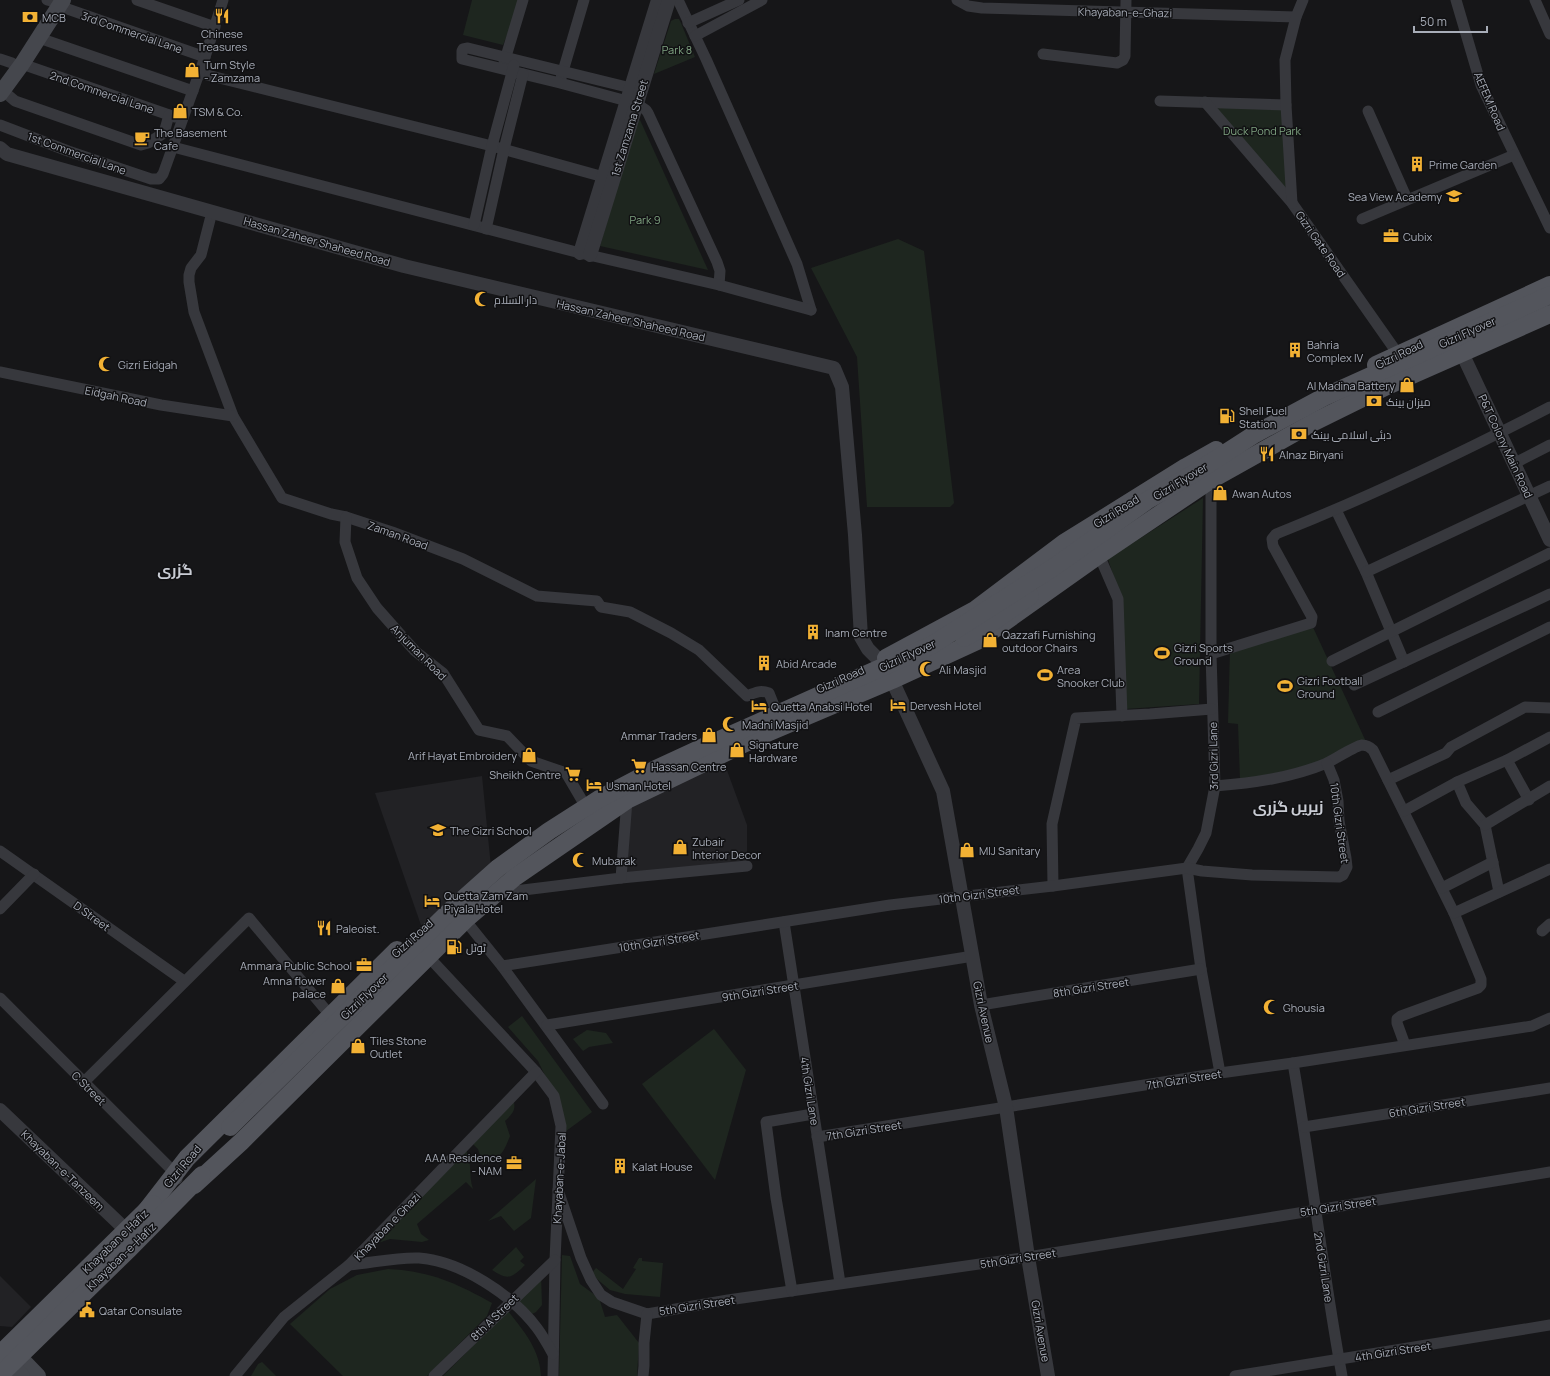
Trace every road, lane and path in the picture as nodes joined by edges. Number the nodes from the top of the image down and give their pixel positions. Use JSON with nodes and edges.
{"nodes":[{"id":1,"x":136,"y":0,"type":"edge"},
{"id":2,"x":224,"y":0,"type":"edge"},
{"id":3,"x":523,"y":0,"type":"edge"},
{"id":4,"x":584,"y":0,"type":"edge"},
{"id":5,"x":658,"y":0,"type":"edge"},
{"id":6,"x":669,"y":0,"type":"edge"},
{"id":7,"x":678,"y":0,"type":"edge"},
{"id":8,"x":739,"y":0,"type":"edge"},
{"id":9,"x":762,"y":0,"type":"edge"},
{"id":10,"x":957,"y":0,"type":"edge"},
{"id":11,"x":1126,"y":0,"type":"edge"},
{"id":12,"x":1303,"y":0,"type":"edge"},
{"id":13,"x":1456,"y":0,"type":"edge"},
{"id":14,"x":1535,"y":0,"type":"edge"},
{"id":15,"x":54,"y":2,"type":"edge"},
{"id":16,"x":1126,"y":11,"type":"junction"},
{"id":17,"x":1296,"y":17,"type":"junction"},
{"id":18,"x":688,"y":23,"type":"junction"},
{"id":19,"x":215,"y":26,"type":"junction"},
{"id":20,"x":1550,"y":34,"type":"edge"},
{"id":21,"x":695,"y":36,"type":"junction"},
{"id":22,"x":38,"y":38,"type":"junction"},
{"id":23,"x":1043,"y":54,"type":"dead end"},
{"id":24,"x":205,"y":57,"type":"junction"},
{"id":25,"x":510,"y":58,"type":"junction"},
{"id":26,"x":11,"y":62,"type":"edge"},
{"id":27,"x":513,"y":71,"type":"junction"},
{"id":28,"x":563,"y":71,"type":"junction"},
{"id":29,"x":199,"y":73,"type":"junction"},
{"id":30,"x":560,"y":83,"type":"junction"},
{"id":31,"x":1,"y":88,"type":"edge"},
{"id":32,"x":192,"y":91,"type":"junction"},
{"id":33,"x":632,"y":98,"type":"junction"},
{"id":34,"x":1160,"y":101,"type":"dead end"},
{"id":35,"x":1205,"y":102,"type":"junction"},
{"id":36,"x":1286,"y":105,"type":"junction"},
{"id":37,"x":1368,"y":111,"type":"dead end"},
{"id":38,"x":169,"y":115,"type":"junction"},
{"id":39,"x":183,"y":120,"type":"junction"},
{"id":40,"x":0,"y":125,"type":"edge"},
{"id":41,"x":492,"y":146,"type":"junction"},
{"id":42,"x":173,"y":147,"type":"junction"},
{"id":43,"x":0,"y":148,"type":"edge"},
{"id":44,"x":504,"y":149,"type":"junction"},
{"id":45,"x":1514,"y":155,"type":"junction"},
{"id":46,"x":608,"y":178,"type":"junction"},
{"id":47,"x":1406,"y":199,"type":"junction"},
{"id":48,"x":1292,"y":202,"type":"junction"},
{"id":49,"x":212,"y":212,"type":"junction"},
{"id":50,"x":1362,"y":219,"type":"dead end"},
{"id":51,"x":474,"y":225,"type":"junction"},
{"id":52,"x":1550,"y":228,"type":"edge"},
{"id":53,"x":486,"y":229,"type":"junction"},
{"id":54,"x":585,"y":254,"type":"junction"},
{"id":55,"x":719,"y":285,"type":"junction"},
{"id":56,"x":1550,"y":285,"type":"edge"},
{"id":57,"x":1550,"y":295,"type":"edge"},
{"id":58,"x":1550,"y":308,"type":"edge"},
{"id":59,"x":1550,"y":314,"type":"edge"},
{"id":60,"x":1462,"y":353,"type":"junction"},
{"id":61,"x":1398,"y":354,"type":"junction"},
{"id":62,"x":0,"y":372,"type":"edge"},
{"id":63,"x":1408,"y":377,"type":"junction"},
{"id":64,"x":1550,"y":407,"type":"edge"},
{"id":65,"x":233,"y":416,"type":"junction"},
{"id":66,"x":1501,"y":432,"type":"junction"},
{"id":67,"x":1550,"y":445,"type":"edge"},
{"id":68,"x":1205,"y":456,"type":"junction"},
{"id":69,"x":1515,"y":463,"type":"junction"},
{"id":70,"x":1212,"y":479,"type":"junction"},
{"id":71,"x":1550,"y":486,"type":"edge"},
{"id":72,"x":1530,"y":496,"type":"junction"},
{"id":73,"x":1336,"y":510,"type":"junction"},
{"id":74,"x":346,"y":517,"type":"junction"},
{"id":75,"x":1550,"y":540,"type":"edge"},
{"id":76,"x":1550,"y":553,"type":"edge"},
{"id":77,"x":1099,"y":555,"type":"junction"},
{"id":78,"x":1366,"y":572,"type":"junction"},
{"id":79,"x":1550,"y":594,"type":"edge"},
{"id":80,"x":1550,"y":627,"type":"edge"},
{"id":81,"x":1392,"y":631,"type":"junction"},
{"id":82,"x":1211,"y":654,"type":"junction"},
{"id":83,"x":880,"y":661,"type":"junction"},
{"id":84,"x":1332,"y":661,"type":"dead end"},
{"id":85,"x":1404,"y":662,"type":"junction"},
{"id":86,"x":892,"y":680,"type":"junction"},
{"id":87,"x":1354,"y":685,"type":"dead end"},
{"id":88,"x":775,"y":708,"type":"junction"},
{"id":89,"x":1550,"y":708,"type":"edge"},
{"id":90,"x":1212,"y":709,"type":"junction"},
{"id":91,"x":1378,"y":712,"type":"dead end"},
{"id":92,"x":1122,"y":716,"type":"junction"},
{"id":93,"x":1550,"y":737,"type":"edge"},
{"id":94,"x":1507,"y":760,"type":"junction"},
{"id":95,"x":1327,"y":763,"type":"junction"},
{"id":96,"x":1388,"y":780,"type":"junction"},
{"id":97,"x":1457,"y":782,"type":"junction"},
{"id":98,"x":1215,"y":786,"type":"junction"},
{"id":99,"x":1550,"y":786,"type":"edge"},
{"id":100,"x":627,"y":800,"type":"junction"},
{"id":101,"x":1529,"y":800,"type":"junction"},
{"id":102,"x":583,"y":802,"type":"junction"},
{"id":103,"x":1404,"y":811,"type":"junction"},
{"id":104,"x":1485,"y":825,"type":"junction"},
{"id":105,"x":0,"y":851,"type":"edge"},
{"id":106,"x":1493,"y":862,"type":"junction"},
{"id":107,"x":747,"y":866,"type":"dead end"},
{"id":108,"x":1187,"y":868,"type":"junction"},
{"id":109,"x":1550,"y":869,"type":"edge"},
{"id":110,"x":34,"y":874,"type":"junction"},
{"id":111,"x":621,"y":878,"type":"junction"},
{"id":112,"x":1053,"y":886,"type":"junction"},
{"id":113,"x":1442,"y":888,"type":"junction"},
{"id":114,"x":1499,"y":892,"type":"junction"},
{"id":115,"x":496,"y":893,"type":"junction"},
{"id":116,"x":962,"y":896,"type":"junction"},
{"id":117,"x":0,"y":909,"type":"edge"},
{"id":118,"x":1454,"y":913,"type":"junction"},
{"id":119,"x":465,"y":920,"type":"junction"},
{"id":120,"x":784,"y":922,"type":"junction"},
{"id":121,"x":412,"y":936,"type":"junction"},
{"id":122,"x":428,"y":956,"type":"junction"},
{"id":123,"x":972,"y":956,"type":"junction"},
{"id":124,"x":502,"y":966,"type":"junction"},
{"id":125,"x":1201,"y":969,"type":"junction"},
{"id":126,"x":184,"y":982,"type":"junction"},
{"id":127,"x":794,"y":985,"type":"junction"},
{"id":128,"x":0,"y":998,"type":"edge"},
{"id":129,"x":981,"y":1005,"type":"junction"},
{"id":130,"x":330,"y":1015,"type":"junction"},
{"id":131,"x":1550,"y":1018,"type":"edge"},
{"id":132,"x":547,"y":1026,"type":"junction"},
{"id":133,"x":1405,"y":1045,"type":"junction"},
{"id":134,"x":1293,"y":1063,"type":"junction"},
{"id":135,"x":536,"y":1072,"type":"junction"},
{"id":136,"x":1220,"y":1073,"type":"junction"},
{"id":137,"x":83,"y":1083,"type":"junction"},
{"id":138,"x":1550,"y":1088,"type":"edge"},
{"id":139,"x":603,"y":1104,"type":"dead end"},
{"id":140,"x":1006,"y":1107,"type":"junction"},
{"id":141,"x":0,"y":1110,"type":"edge"},
{"id":142,"x":813,"y":1114,"type":"junction"},
{"id":143,"x":1304,"y":1127,"type":"junction"},
{"id":144,"x":234,"y":1130,"type":"junction"},
{"id":145,"x":817,"y":1138,"type":"junction"},
{"id":146,"x":1550,"y":1172,"type":"edge"},
{"id":147,"x":182,"y":1179,"type":"junction"},
{"id":148,"x":558,"y":1190,"type":"junction"},
{"id":149,"x":1315,"y":1210,"type":"junction"},
{"id":150,"x":146,"y":1212,"type":"joint"},
{"id":151,"x":126,"y":1230,"type":"junction"},
{"id":152,"x":1028,"y":1257,"type":"junction"},
{"id":153,"x":555,"y":1260,"type":"junction"},
{"id":154,"x":349,"y":1265,"type":"junction"},
{"id":155,"x":840,"y":1283,"type":"junction"},
{"id":156,"x":792,"y":1291,"type":"junction"},
{"id":157,"x":511,"y":1301,"type":"junction"},
{"id":158,"x":647,"y":1314,"type":"junction"},
{"id":159,"x":1550,"y":1325,"type":"edge"},
{"id":160,"x":553,"y":1354,"type":"junction"},
{"id":161,"x":8,"y":1359,"type":"edge"},
{"id":162,"x":1339,"y":1360,"type":"junction"},
{"id":163,"x":38,"y":1376,"type":"edge"},
{"id":164,"x":235,"y":1376,"type":"edge"},
{"id":165,"x":434,"y":1376,"type":"edge"},
{"id":166,"x":553,"y":1376,"type":"edge"},
{"id":167,"x":643,"y":1376,"type":"edge"},
{"id":168,"x":1048,"y":1376,"type":"edge"},
{"id":169,"x":1235,"y":1376,"type":"edge"},
{"id":170,"x":1342,"y":1376,"type":"edge"}],
"edges":[{"from":1,"to":19,"type":"street"},
{"from":2,"to":19,"type":"street"},
{"from":3,"to":25,"type":"street"},
{"from":4,"to":28,"type":"street"},
{"from":5,"to":33,"type":"street","name":"1st Zamzama Street"},
{"from":6,"to":33,"type":"street","name":"1st Zamzama Street"},
{"from":7,"to":18,"type":"street"},
{"from":8,"to":18,"type":"street"},
{"from":9,"to":21,"type":"street"},
{"from":10,"to":16,"type":"street","name":"Khayaban-e-Ghazi"},
{"from":11,"to":16,"type":"street"},
{"from":12,"to":17,"type":"street","name":"Gizri Gate Road"},
{"from":13,"to":45,"type":"street","name":"AEFEM Road"},
{"from":14,"to":20,"type":"street"},
{"from":15,"to":22,"type":"main road"},
{"from":15,"to":24,"type":"street","name":"3rd Commercial Lane"},
{"from":15,"to":26,"type":"main road"},
{"from":16,"to":17,"type":"street","name":"Khayaban-e-Ghazi"},
{"from":16,"to":23,"type":"street"},
{"from":17,"to":36,"type":"street","name":"Gizri Gate Road"},
{"from":18,"to":21,"type":"street"},
{"from":19,"to":24,"type":"street"},
{"from":21,"to":55,"type":"street"},
{"from":22,"to":26,"type":"main road"},
{"from":22,"to":32,"type":"street"},
{"from":24,"to":29,"type":"street"},
{"from":25,"to":27,"type":"street"},
{"from":25,"to":27,"type":"street"},
{"from":25,"to":28,"type":"street"},
{"from":26,"to":31,"type":"main road"},
{"from":26,"to":38,"type":"street","name":"2nd Commercial Lane"},
{"from":27,"to":30,"type":"street"},
{"from":27,"to":41,"type":"street"},
{"from":27,"to":44,"type":"street"},
{"from":28,"to":30,"type":"street"},
{"from":28,"to":33,"type":"street"},
{"from":29,"to":32,"type":"street"},
{"from":29,"to":41,"type":"street"},
{"from":30,"to":33,"type":"street"},
{"from":31,"to":38,"type":"street"},
{"from":32,"to":39,"type":"street"},
{"from":33,"to":46,"type":"street","name":"1st Zamzama Street"},
{"from":33,"to":55,"type":"street"},
{"from":34,"to":35,"type":"street"},
{"from":35,"to":36,"type":"street"},
{"from":35,"to":48,"type":"street"},
{"from":36,"to":48,"type":"street","name":"Gizri Gate Road"},
{"from":37,"to":47,"type":"street"},
{"from":38,"to":39,"type":"street","name":"2nd Commercial Lane"},
{"from":39,"to":42,"type":"street"},
{"from":40,"to":42,"type":"street","name":"1st Commercial Lane"},
{"from":41,"to":44,"type":"street"},
{"from":41,"to":51,"type":"street"},
{"from":42,"to":51,"type":"street"},
{"from":43,"to":49,"type":"street","name":"Hassan Zaheer Shaheed Road"},
{"from":44,"to":46,"type":"street"},
{"from":44,"to":53,"type":"street"},
{"from":45,"to":47,"type":"street"},
{"from":45,"to":52,"type":"street","name":"AEFEM Road"},
{"from":46,"to":54,"type":"street","name":"1st Zamzama Street"},
{"from":47,"to":50,"type":"street"},
{"from":48,"to":61,"type":"street","name":"Gizri Gate Road"},
{"from":49,"to":65,"type":"street","name":"Zaman Road"},
{"from":49,"to":83,"type":"street","name":"Hassan Zaheer Shaheed Road"},
{"from":51,"to":53,"type":"street"},
{"from":53,"to":54,"type":"street"},
{"from":54,"to":55,"type":"street"},
{"from":56,"to":61,"type":"main road","name":"Gizri Road"},
{"from":57,"to":144,"type":"main road","name":"Gizri Flyover","bridge":true},
{"from":58,"to":144,"type":"main road","name":"Gizri Flyover","bridge":true},
{"from":59,"to":60,"type":"main road","name":"Gizri Road"},
{"from":60,"to":63,"type":"main road","name":"Gizri Road"},
{"from":60,"to":66,"type":"street","name":"P&T Colony Main Road"},
{"from":61,"to":63,"type":"street","name":"Gizri Gate Road"},
{"from":61,"to":68,"type":"main road","name":"Gizri Road"},
{"from":62,"to":65,"type":"street","name":"Eidgah Road"},
{"from":63,"to":70,"type":"main road","name":"Gizri Road"},
{"from":64,"to":66,"type":"street"},
{"from":65,"to":74,"type":"street","name":"Zaman Road"},
{"from":66,"to":69,"type":"street","name":"P&T Colony Main Road"},
{"from":66,"to":73,"type":"street"},
{"from":67,"to":69,"type":"street"},
{"from":68,"to":70,"type":"street","name":"3rd Gizri Lane"},
{"from":68,"to":83,"type":"main road","name":"Gizri Road"},
{"from":69,"to":72,"type":"street","name":"P&T Colony Main Road"},
{"from":70,"to":77,"type":"main road","name":"Gizri Road"},
{"from":70,"to":82,"type":"street","name":"3rd Gizri Lane"},
{"from":71,"to":72,"type":"street"},
{"from":72,"to":75,"type":"street","name":"P&T Colony Main Road"},
{"from":72,"to":78,"type":"street"},
{"from":73,"to":78,"type":"street"},
{"from":73,"to":82,"type":"street"},
{"from":74,"to":88,"type":"street","name":"Zaman Road"},
{"from":74,"to":102,"type":"street","name":"Anjuman Road"},
{"from":76,"to":81,"type":"street"},
{"from":77,"to":86,"type":"main road","name":"Gizri Road"},
{"from":77,"to":92,"type":"street"},
{"from":78,"to":81,"type":"street"},
{"from":79,"to":85,"type":"street"},
{"from":80,"to":91,"type":"street"},
{"from":81,"to":84,"type":"street"},
{"from":81,"to":85,"type":"street"},
{"from":82,"to":90,"type":"street","name":"3rd Gizri Lane"},
{"from":83,"to":86,"type":"street","name":"Gizri Avenue"},
{"from":83,"to":88,"type":"main road","name":"Gizri Road"},
{"from":85,"to":87,"type":"street"},
{"from":86,"to":100,"type":"main road","name":"Gizri Road"},
{"from":86,"to":116,"type":"street","name":"Gizri Avenue"},
{"from":88,"to":102,"type":"main road","name":"Gizri Road"},
{"from":89,"to":96,"type":"street"},
{"from":90,"to":92,"type":"street"},
{"from":90,"to":98,"type":"street","name":"3rd Gizri Lane"},
{"from":92,"to":112,"type":"street"},
{"from":93,"to":94,"type":"street"},
{"from":94,"to":97,"type":"street"},
{"from":94,"to":101,"type":"street"},
{"from":95,"to":96,"type":"street"},
{"from":95,"to":98,"type":"street"},
{"from":95,"to":108,"type":"street","name":"10th Gizri Street"},
{"from":96,"to":103,"type":"street"},
{"from":97,"to":103,"type":"street"},
{"from":97,"to":104,"type":"street"},
{"from":98,"to":108,"type":"street","name":"3rd Gizri Lane"},
{"from":99,"to":101,"type":"street"},
{"from":100,"to":111,"type":"street"},
{"from":100,"to":115,"type":"main road","name":"Gizri Road"},
{"from":101,"to":104,"type":"street"},
{"from":102,"to":121,"type":"main road","name":"Gizri Road"},
{"from":103,"to":113,"type":"street"},
{"from":104,"to":106,"type":"street"},
{"from":105,"to":110,"type":"street","name":"D Street"},
{"from":106,"to":113,"type":"street"},
{"from":106,"to":114,"type":"street"},
{"from":107,"to":111,"type":"street"},
{"from":108,"to":112,"type":"street","name":"10th Gizri Street"},
{"from":108,"to":125,"type":"street"},
{"from":109,"to":114,"type":"street"},
{"from":110,"to":117,"type":"street"},
{"from":110,"to":126,"type":"street","name":"D Street"},
{"from":111,"to":115,"type":"street"},
{"from":112,"to":116,"type":"street","name":"10th Gizri Street"},
{"from":113,"to":118,"type":"street"},
{"from":114,"to":118,"type":"street"},
{"from":115,"to":119,"type":"main road","name":"Gizri Road"},
{"from":116,"to":120,"type":"street","name":"10th Gizri Street"},
{"from":116,"to":123,"type":"street","name":"Gizri Avenue"},
{"from":118,"to":133,"type":"street"},
{"from":119,"to":122,"type":"main road","name":"Gizri Road"},
{"from":119,"to":124,"type":"street"},
{"from":120,"to":124,"type":"street","name":"10th Gizri Street"},
{"from":120,"to":127,"type":"street","name":"4th Gizri Lane"},
{"from":121,"to":122,"type":"street","name":"Khayaban-e-Jabal"},
{"from":121,"to":130,"type":"main road","name":"Gizri Road"},
{"from":122,"to":135,"type":"street","name":"Khayaban-e-Jabal"},
{"from":122,"to":147,"type":"main road","name":"Gizri Road"},
{"from":123,"to":127,"type":"street","name":"9th Gizri Street"},
{"from":123,"to":129,"type":"street","name":"Gizri Avenue"},
{"from":124,"to":132,"type":"street"},
{"from":125,"to":129,"type":"street","name":"8th Gizri Street"},
{"from":125,"to":136,"type":"street"},
{"from":126,"to":130,"type":"street"},
{"from":126,"to":137,"type":"street"},
{"from":127,"to":132,"type":"street","name":"9th Gizri Street"},
{"from":127,"to":142,"type":"street","name":"4th Gizri Lane"},
{"from":128,"to":137,"type":"street","name":"C Street"},
{"from":129,"to":140,"type":"street","name":"Gizri Avenue"},
{"from":130,"to":147,"type":"main road","name":"Gizri Road"},
{"from":131,"to":133,"type":"street","name":"7th Gizri Street"},
{"from":132,"to":139,"type":"street"},
{"from":133,"to":134,"type":"street","name":"7th Gizri Street"},
{"from":134,"to":136,"type":"street","name":"7th Gizri Street"},
{"from":134,"to":143,"type":"street","name":"2nd Gizri Lane"},
{"from":135,"to":148,"type":"street","name":"Khayaban-e-Jabal"},
{"from":135,"to":154,"type":"street","name":"Khayaban e Ghazi"},
{"from":136,"to":140,"type":"street","name":"7th Gizri Street"},
{"from":137,"to":147,"type":"street","name":"C Street"},
{"from":138,"to":143,"type":"street","name":"6th Gizri Street"},
{"from":140,"to":145,"type":"street","name":"7th Gizri Street"},
{"from":140,"to":152,"type":"street","name":"Gizri Avenue"},
{"from":141,"to":151,"type":"street","name":"Khayaban-e-Tanzeem"},
{"from":142,"to":145,"type":"street","name":"4th Gizri Lane"},
{"from":142,"to":156,"type":"street"},
{"from":143,"to":149,"type":"street","name":"2nd Gizri Lane"},
{"from":144,"to":147,"type":"main road"},
{"from":145,"to":155,"type":"street","name":"4th Gizri Lane"},
{"from":146,"to":149,"type":"street","name":"5th Gizri Street"},
{"from":147,"to":150,"type":"main road","name":"Gizri Road"},
{"from":147,"to":161,"type":"main road","name":"Khayaban-e-Hafiz"},
{"from":148,"to":153,"type":"street","name":"Khayaban-e-Jabal"},
{"from":148,"to":158,"type":"street","name":"5th Gizri Street"},
{"from":149,"to":152,"type":"street","name":"5th Gizri Street"},
{"from":149,"to":162,"type":"street","name":"2nd Gizri Lane"},
{"from":150,"to":151,"type":"main road","name":"Khayaban e Hafiz"},
{"from":151,"to":161,"type":"main road","name":"Khayaban e Hafiz"},
{"from":152,"to":155,"type":"street","name":"5th Gizri Street"},
{"from":152,"to":168,"type":"street","name":"Gizri Avenue"},
{"from":153,"to":157,"type":"street","name":"8th A Street"},
{"from":153,"to":160,"type":"street","name":"Khayaban-e-Jabal"},
{"from":154,"to":157,"type":"street"},
{"from":154,"to":164,"type":"street","name":"Khayaban e Ghazi"},
{"from":155,"to":156,"type":"street","name":"5th Gizri Street"},
{"from":156,"to":158,"type":"street","name":"5th Gizri Street"},
{"from":157,"to":160,"type":"street"},
{"from":157,"to":165,"type":"street","name":"8th A Street"},
{"from":158,"to":167,"type":"street"},
{"from":159,"to":162,"type":"street","name":"4th Gizri Street"},
{"from":160,"to":166,"type":"street","name":"Khayaban-e-Jabal"},
{"from":161,"to":163,"type":"main road"},
{"from":162,"to":169,"type":"street","name":"4th Gizri Street"},
{"from":162,"to":170,"type":"street","name":"2nd Gizri Lane"}]}
